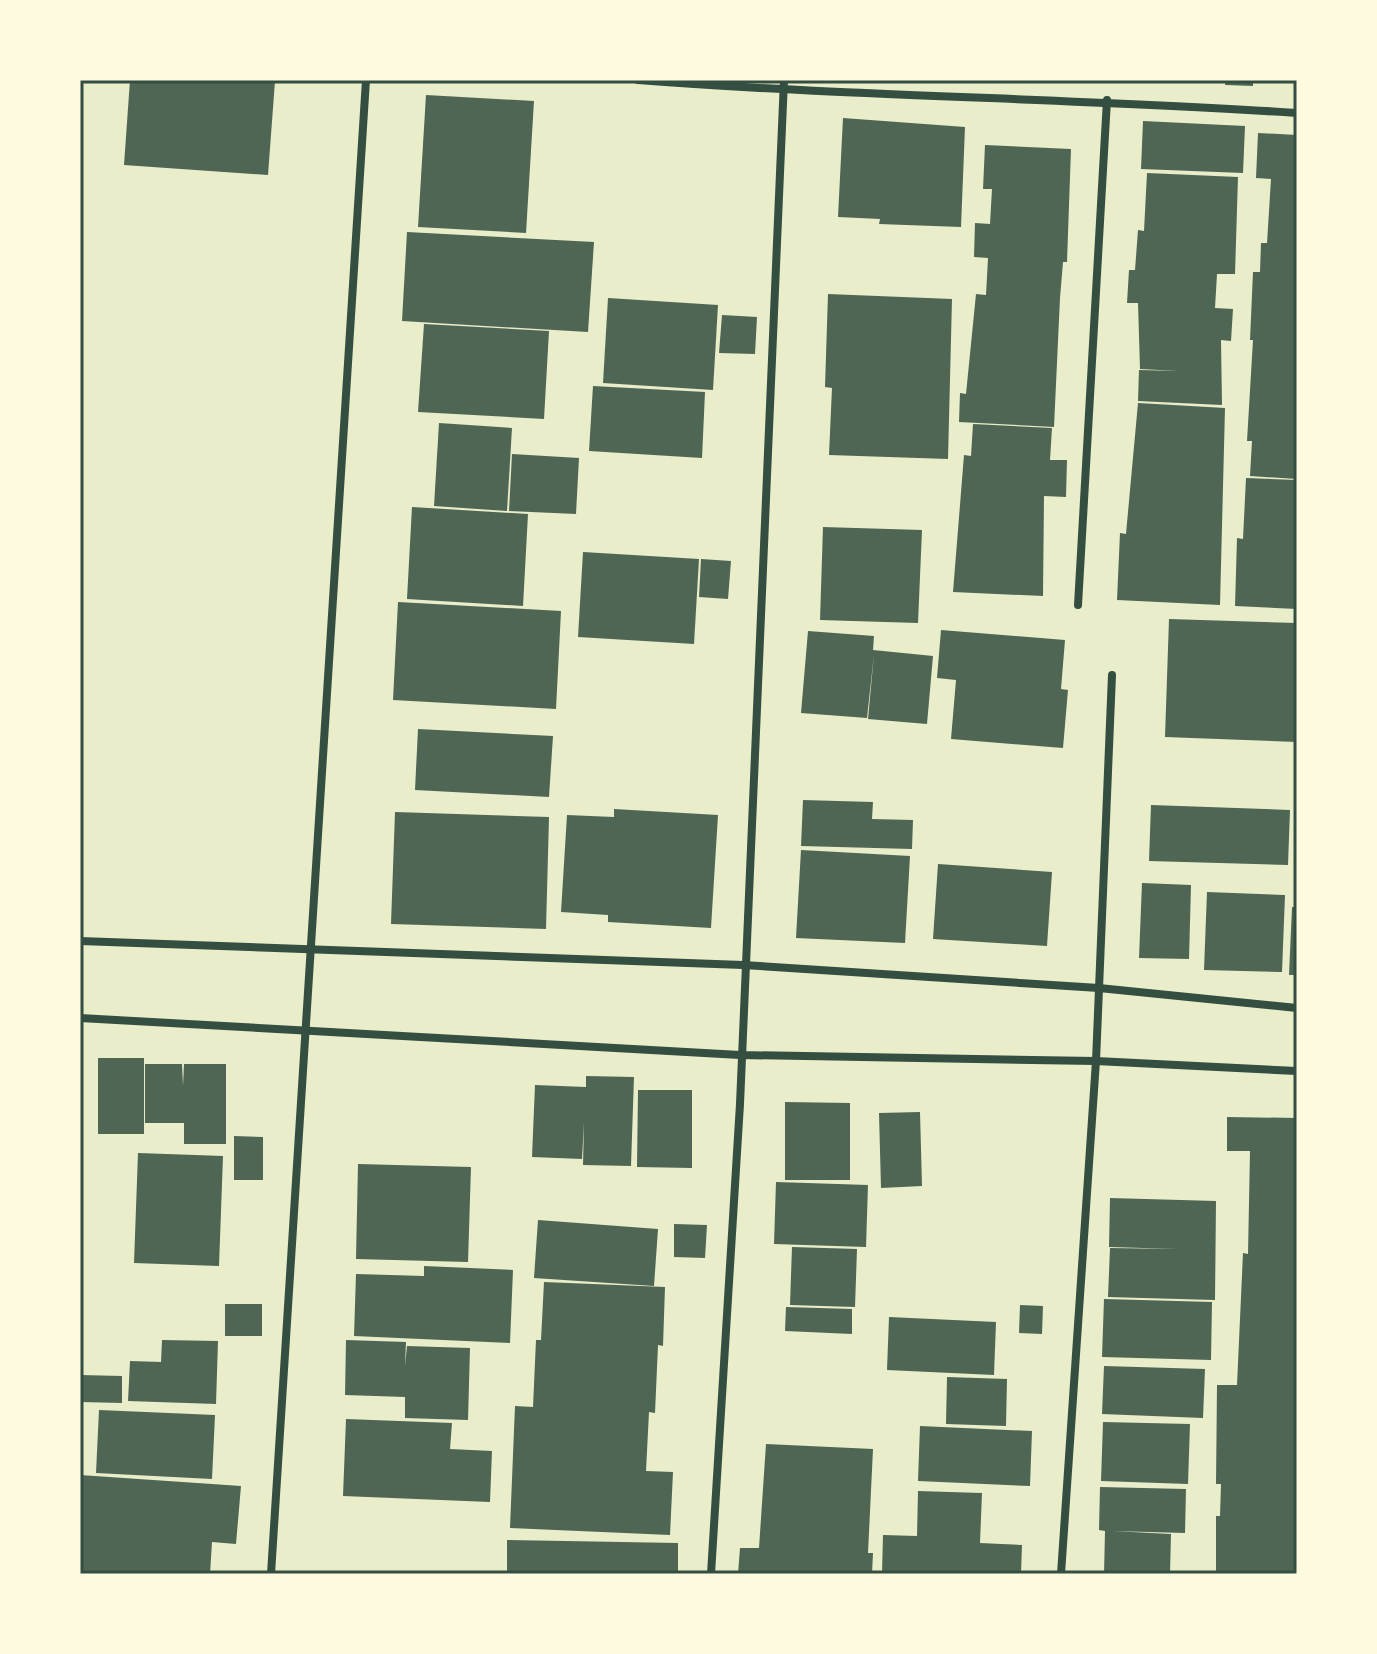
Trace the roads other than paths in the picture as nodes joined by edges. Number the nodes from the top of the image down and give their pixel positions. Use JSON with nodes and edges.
{"nodes":[{"id":1,"x":366,"y":80,"type":"edge"},
{"id":2,"x":638,"y":80,"type":"edge"},
{"id":3,"x":784,"y":80,"type":"edge"},
{"id":4,"x":783,"y":91,"type":"junction"},
{"id":5,"x":1107,"y":100,"type":"junction"},
{"id":6,"x":1297,"y":113,"type":"edge"},
{"id":7,"x":1078,"y":605,"type":"dead end"},
{"id":8,"x":1112,"y":675,"type":"dead end"},
{"id":9,"x":80,"y":941,"type":"edge"},
{"id":10,"x":310,"y":951,"type":"junction"},
{"id":11,"x":743,"y":965,"type":"junction"},
{"id":12,"x":1099,"y":988,"type":"junction"},
{"id":13,"x":1297,"y":1008,"type":"edge"},
{"id":14,"x":80,"y":1018,"type":"edge"},
{"id":15,"x":305,"y":1029,"type":"junction"},
{"id":16,"x":740,"y":1055,"type":"junction"},
{"id":17,"x":1096,"y":1061,"type":"junction"},
{"id":18,"x":1297,"y":1071,"type":"edge"},
{"id":19,"x":271,"y":1574,"type":"edge"},
{"id":20,"x":711,"y":1574,"type":"edge"},
{"id":21,"x":1061,"y":1574,"type":"edge"}],
"edges":[{"from":1,"to":10,"type":"street"},
{"from":2,"to":4,"type":"street"},
{"from":3,"to":4,"type":"street"},
{"from":4,"to":5,"type":"street"},
{"from":4,"to":11,"type":"street"},
{"from":5,"to":6,"type":"street"},
{"from":5,"to":7,"type":"street"},
{"from":8,"to":12,"type":"street"},
{"from":9,"to":10,"type":"street"},
{"from":10,"to":11,"type":"street"},
{"from":10,"to":15,"type":"street"},
{"from":11,"to":12,"type":"street"},
{"from":11,"to":16,"type":"street"},
{"from":12,"to":13,"type":"street"},
{"from":12,"to":17,"type":"street"},
{"from":14,"to":15,"type":"street"},
{"from":15,"to":16,"type":"street"},
{"from":15,"to":19,"type":"street"},
{"from":16,"to":17,"type":"street"},
{"from":16,"to":20,"type":"street"},
{"from":17,"to":18,"type":"street"},
{"from":17,"to":21,"type":"street"}]}
